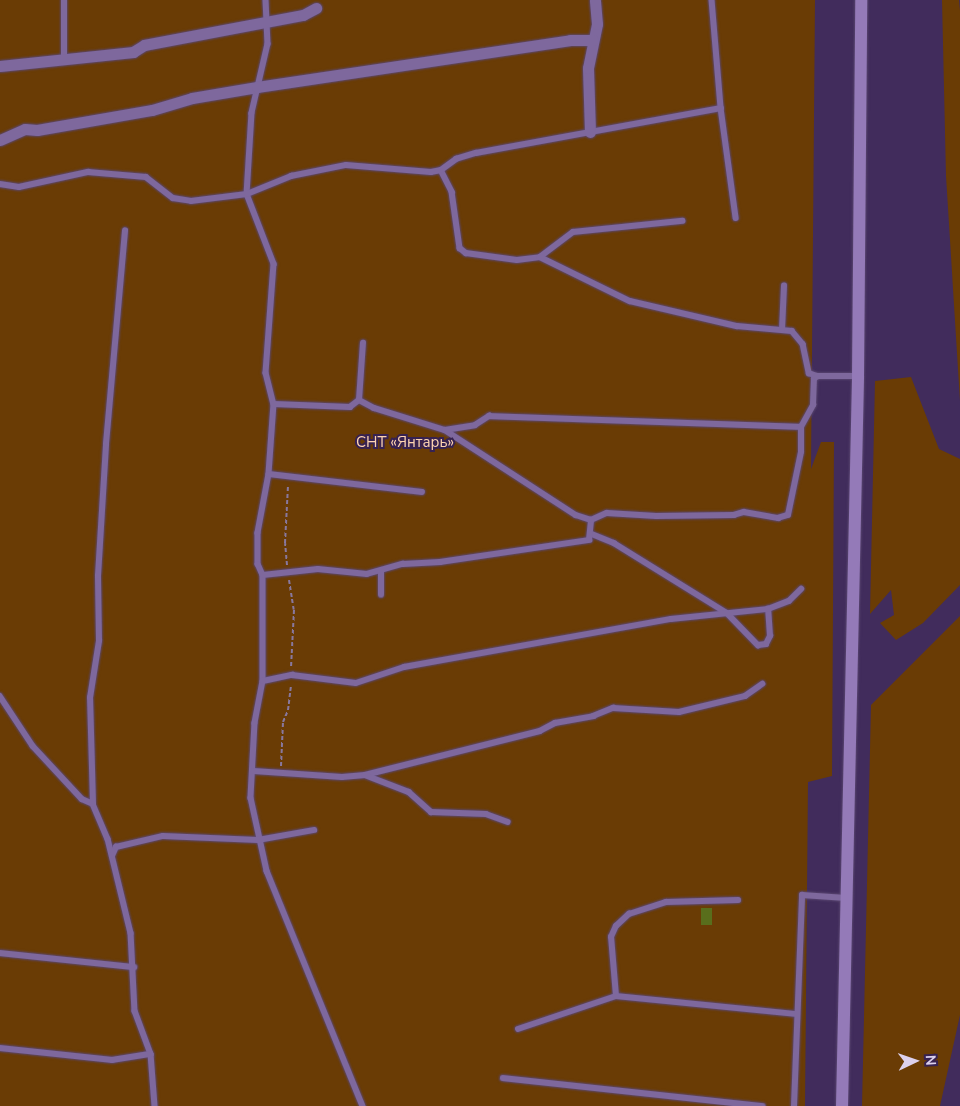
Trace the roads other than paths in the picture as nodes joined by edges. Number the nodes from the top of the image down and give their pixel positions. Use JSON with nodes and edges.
{"nodes":[{"id":1,"x":64,"y":0,"type":"edge"},
{"id":2,"x":266,"y":0,"type":"edge"},
{"id":3,"x":595,"y":0,"type":"edge"},
{"id":4,"x":712,"y":0,"type":"edge"},
{"id":5,"x":861,"y":0,"type":"edge"},
{"id":6,"x":316,"y":8,"type":"dead end"},
{"id":7,"x":267,"y":22,"type":"junction"},
{"id":8,"x":593,"y":40,"type":"junction"},
{"id":9,"x":64,"y":60,"type":"junction"},
{"id":10,"x":0,"y":66,"type":"edge"},
{"id":11,"x":257,"y":87,"type":"junction"},
{"id":12,"x":721,"y":108,"type":"junction"},
{"id":13,"x":590,"y":132,"type":"junction"},
{"id":14,"x":0,"y":140,"type":"edge"},
{"id":15,"x":441,"y":170,"type":"junction"},
{"id":16,"x":0,"y":184,"type":"edge"},
{"id":17,"x":248,"y":194,"type":"junction"},
{"id":18,"x":736,"y":218,"type":"dead end"},
{"id":19,"x":682,"y":221,"type":"dead end"},
{"id":20,"x":125,"y":231,"type":"dead end"},
{"id":21,"x":540,"y":257,"type":"junction"},
{"id":22,"x":784,"y":286,"type":"dead end"},
{"id":23,"x":782,"y":330,"type":"junction"},
{"id":24,"x":363,"y":343,"type":"dead end"},
{"id":25,"x":817,"y":376,"type":"junction"},
{"id":26,"x":858,"y":376,"type":"junction"},
{"id":27,"x":359,"y":400,"type":"junction"},
{"id":28,"x":274,"y":404,"type":"junction"},
{"id":29,"x":802,"y":427,"type":"junction"},
{"id":30,"x":445,"y":430,"type":"junction"},
{"id":31,"x":270,"y":474,"type":"junction"},
{"id":32,"x":422,"y":492,"type":"dead end"},
{"id":33,"x":591,"y":520,"type":"junction"},
{"id":34,"x":592,"y":534,"type":"junction"},
{"id":35,"x":381,"y":572,"type":"junction"},
{"id":36,"x":262,"y":575,"type":"junction"},
{"id":37,"x":801,"y":589,"type":"dead end"},
{"id":38,"x":381,"y":595,"type":"dead end"},
{"id":39,"x":768,"y":609,"type":"junction"},
{"id":40,"x":727,"y":613,"type":"junction"},
{"id":41,"x":263,"y":681,"type":"junction"},
{"id":42,"x":762,"y":684,"type":"dead end"},
{"id":43,"x":0,"y":696,"type":"edge"},
{"id":44,"x":254,"y":771,"type":"junction"},
{"id":45,"x":365,"y":775,"type":"junction"},
{"id":46,"x":92,"y":804,"type":"junction"},
{"id":47,"x":508,"y":822,"type":"dead end"},
{"id":48,"x":314,"y":830,"type":"dead end"},
{"id":49,"x":258,"y":840,"type":"junction"},
{"id":50,"x":112,"y":856,"type":"junction"},
{"id":51,"x":847,"y":898,"type":"junction"},
{"id":52,"x":738,"y":900,"type":"dead end"},
{"id":53,"x":0,"y":953,"type":"edge"},
{"id":54,"x":134,"y":967,"type":"junction"},
{"id":55,"x":616,"y":996,"type":"junction"},
{"id":56,"x":796,"y":1014,"type":"junction"},
{"id":57,"x":518,"y":1029,"type":"dead end"},
{"id":58,"x":0,"y":1048,"type":"edge"},
{"id":59,"x":151,"y":1054,"type":"junction"},
{"id":60,"x":503,"y":1078,"type":"dead end"},
{"id":61,"x":155,"y":1106,"type":"edge"},
{"id":62,"x":363,"y":1106,"type":"edge"},
{"id":63,"x":762,"y":1106,"type":"edge"},
{"id":64,"x":794,"y":1106,"type":"edge"},
{"id":65,"x":842,"y":1106,"type":"edge"}],
"edges":[{"from":1,"to":9,"type":"lane"},
{"from":2,"to":7,"type":"lane"},
{"from":3,"to":8,"type":"street"},
{"from":4,"to":12,"type":"lane"},
{"from":5,"to":26,"type":"main road"},
{"from":6,"to":7,"type":"street"},
{"from":7,"to":9,"type":"street"},
{"from":7,"to":11,"type":"lane"},
{"from":8,"to":11,"type":"street"},
{"from":8,"to":13,"type":"street"},
{"from":9,"to":10,"type":"street"},
{"from":11,"to":14,"type":"street"},
{"from":11,"to":17,"type":"lane"},
{"from":12,"to":13,"type":"lane"},
{"from":12,"to":18,"type":"lane"},
{"from":13,"to":15,"type":"lane"},
{"from":15,"to":17,"type":"lane"},
{"from":15,"to":21,"type":"lane"},
{"from":16,"to":17,"type":"lane"},
{"from":17,"to":28,"type":"lane"},
{"from":19,"to":21,"type":"lane"},
{"from":20,"to":46,"type":"lane"},
{"from":21,"to":23,"type":"lane"},
{"from":22,"to":23,"type":"lane"},
{"from":23,"to":25,"type":"lane"},
{"from":24,"to":27,"type":"lane"},
{"from":25,"to":26,"type":"lane"},
{"from":25,"to":29,"type":"lane"},
{"from":26,"to":51,"type":"main road"},
{"from":27,"to":28,"type":"lane"},
{"from":27,"to":30,"type":"lane"},
{"from":28,"to":31,"type":"lane"},
{"from":29,"to":30,"type":"lane"},
{"from":29,"to":33,"type":"lane"},
{"from":30,"to":33,"type":"lane"},
{"from":31,"to":32,"type":"lane"},
{"from":31,"to":36,"type":"lane"},
{"from":33,"to":34,"type":"lane"},
{"from":34,"to":35,"type":"lane"},
{"from":34,"to":40,"type":"lane"},
{"from":35,"to":36,"type":"lane"},
{"from":35,"to":38,"type":"lane"},
{"from":36,"to":41,"type":"lane"},
{"from":37,"to":39,"type":"lane"},
{"from":39,"to":40,"type":"lane"},
{"from":39,"to":40,"type":"lane"},
{"from":40,"to":41,"type":"lane"},
{"from":41,"to":44,"type":"lane"},
{"from":42,"to":45,"type":"lane"},
{"from":43,"to":46,"type":"lane"},
{"from":44,"to":45,"type":"lane"},
{"from":44,"to":49,"type":"lane"},
{"from":45,"to":47,"type":"lane"},
{"from":46,"to":50,"type":"lane"},
{"from":48,"to":49,"type":"lane"},
{"from":49,"to":50,"type":"lane"},
{"from":49,"to":62,"type":"lane"},
{"from":50,"to":54,"type":"lane"},
{"from":51,"to":56,"type":"lane"},
{"from":51,"to":65,"type":"main road"},
{"from":52,"to":55,"type":"lane"},
{"from":53,"to":54,"type":"lane"},
{"from":54,"to":59,"type":"lane"},
{"from":55,"to":56,"type":"lane"},
{"from":55,"to":57,"type":"lane"},
{"from":56,"to":64,"type":"lane"},
{"from":58,"to":59,"type":"lane"},
{"from":59,"to":61,"type":"lane"},
{"from":60,"to":63,"type":"lane"}]}
